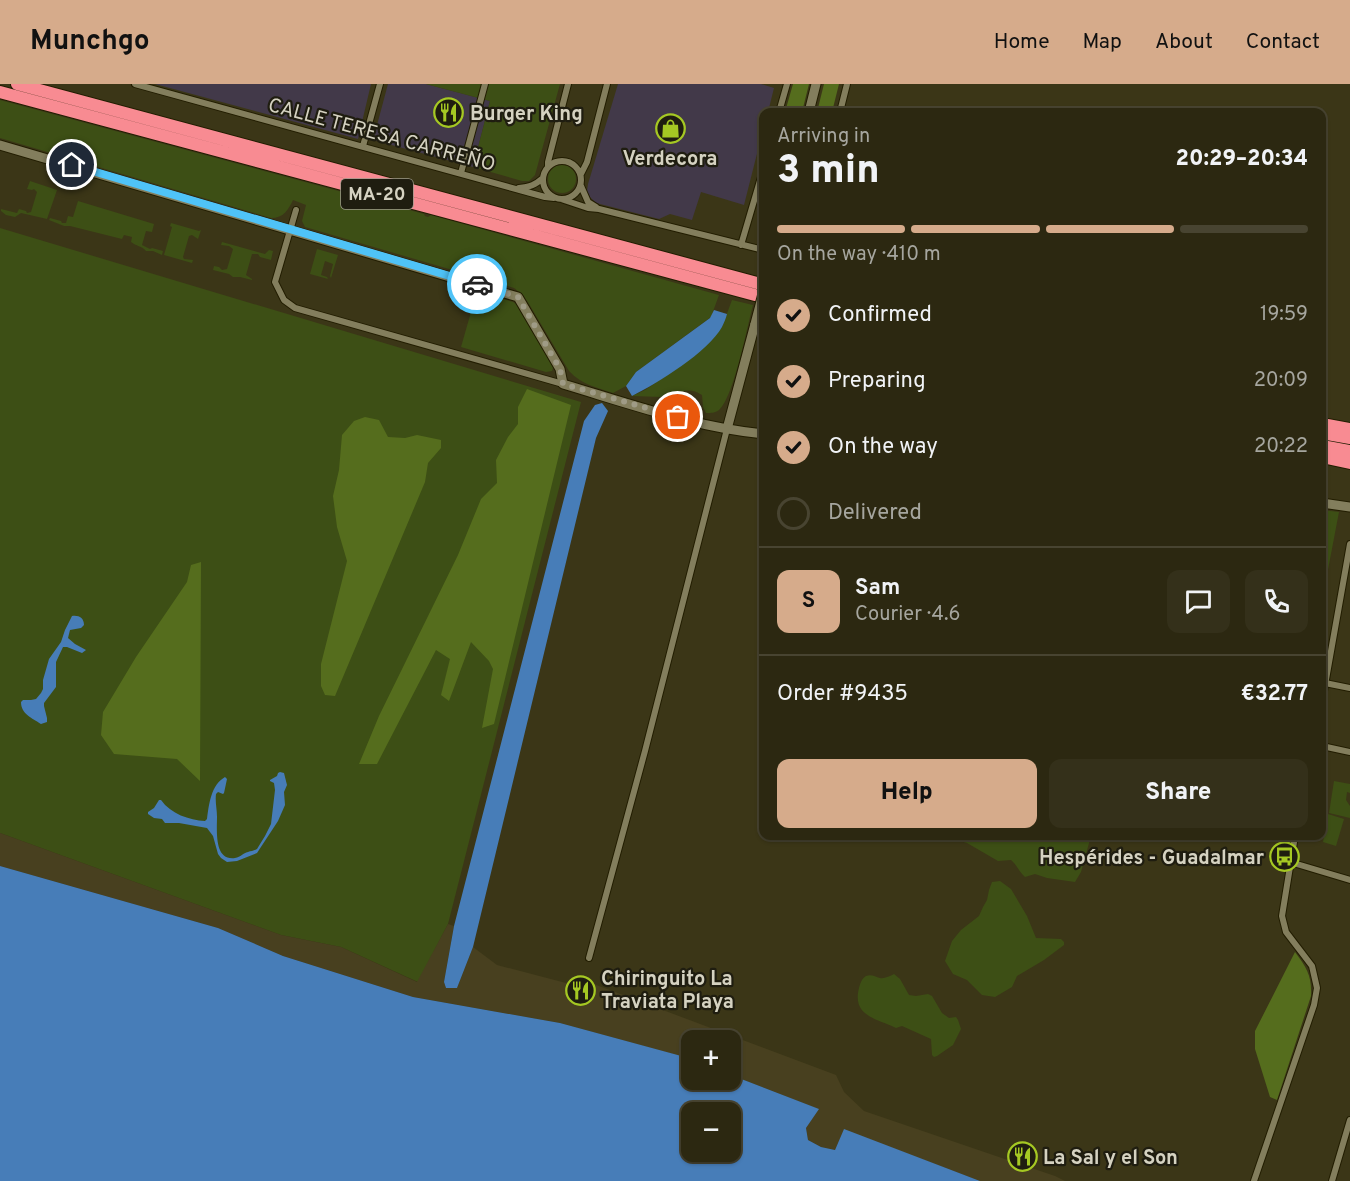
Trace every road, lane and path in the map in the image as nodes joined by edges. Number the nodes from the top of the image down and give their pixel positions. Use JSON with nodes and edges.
{"nodes":[{"id":1,"x":17,"y":84,"type":"edge"},
{"id":2,"x":135,"y":84,"type":"edge"},
{"id":3,"x":380,"y":84,"type":"edge"},
{"id":4,"x":485,"y":84,"type":"edge"},
{"id":5,"x":568,"y":84,"type":"edge"},
{"id":6,"x":607,"y":84,"type":"edge"},
{"id":7,"x":787,"y":84,"type":"edge"},
{"id":8,"x":816,"y":84,"type":"edge"},
{"id":9,"x":847,"y":84,"type":"edge"},
{"id":10,"x":0,"y":92,"type":"edge"},
{"id":11,"x":780,"y":108,"type":"edge"},
{"id":12,"x":810,"y":108,"type":"edge"},
{"id":13,"x":841,"y":108,"type":"edge"},
{"id":14,"x":0,"y":145,"type":"edge"},
{"id":15,"x":363,"y":146,"type":"junction"},
{"id":16,"x":548,"y":166,"type":"junction"},
{"id":17,"x":461,"y":173,"type":"junction"},
{"id":18,"x":581,"y":174,"type":"junction"},
{"id":19,"x":543,"y":178,"type":"junction"},
{"id":20,"x":759,"y":184,"type":"edge"},
{"id":21,"x":581,"y":186,"type":"junction"},
{"id":22,"x":516,"y":188,"type":"junction"},
{"id":23,"x":557,"y":198,"type":"junction"},
{"id":24,"x":598,"y":209,"type":"junction"},
{"id":25,"x":296,"y":210,"type":"dead end"},
{"id":26,"x":289,"y":229,"type":"junction"},
{"id":27,"x":741,"y":245,"type":"junction"},
{"id":28,"x":759,"y":249,"type":"edge"},
{"id":29,"x":758,"y":289,"type":"edge"},
{"id":30,"x":563,"y":384,"type":"junction"},
{"id":31,"x":1326,"y":425,"type":"edge"},
{"id":32,"x":727,"y":429,"type":"junction"},
{"id":33,"x":1350,"y":429,"type":"edge"},
{"id":34,"x":759,"y":433,"type":"edge"},
{"id":35,"x":1326,"y":434,"type":"edge"},
{"id":36,"x":1350,"y":438,"type":"edge"},
{"id":37,"x":1326,"y":447,"type":"edge"},
{"id":38,"x":1350,"y":451,"type":"edge"},
{"id":39,"x":1326,"y":458,"type":"edge"},
{"id":40,"x":1350,"y":463,"type":"edge"},
{"id":41,"x":1326,"y":504,"type":"edge"},
{"id":42,"x":1350,"y":507,"type":"edge"},
{"id":43,"x":1350,"y":544,"type":"edge"},
{"id":44,"x":1348,"y":565,"type":"edge"},
{"id":45,"x":1326,"y":678,"type":"edge"},
{"id":46,"x":1326,"y":683,"type":"edge"},
{"id":47,"x":1350,"y":688,"type":"edge"},
{"id":48,"x":1326,"y":747,"type":"edge"},
{"id":49,"x":1350,"y":752,"type":"edge"},
{"id":50,"x":1294,"y":840,"type":"edge"},
{"id":51,"x":1291,"y":859,"type":"junction"},
{"id":52,"x":1350,"y":880,"type":"edge"},
{"id":53,"x":589,"y":958,"type":"dead end"},
{"id":54,"x":1350,"y":1119,"type":"edge"},
{"id":55,"x":1254,"y":1181,"type":"edge"},
{"id":56,"x":1332,"y":1181,"type":"edge"}],
"edges":[{"from":1,"to":29,"type":"highway","number":"MA-20"},
{"from":2,"to":15,"type":"street","name":"CALLE TERESA CARREÑO"},
{"from":3,"to":15,"type":"street"},
{"from":4,"to":17,"type":"street"},
{"from":5,"to":16,"type":"street"},
{"from":6,"to":18,"type":"street"},
{"from":7,"to":11,"type":"street"},
{"from":8,"to":12,"type":"street"},
{"from":9,"to":13,"type":"street"},
{"from":10,"to":29,"type":"highway","number":"MA-20"},
{"from":14,"to":26,"type":"street"},
{"from":15,"to":17,"type":"street","name":"CALLE TERESA CARREÑO"},
{"from":16,"to":18,"type":"street"},
{"from":16,"to":19,"type":"street"},
{"from":17,"to":22,"type":"street","name":"CALLE TERESA CARREÑO"},
{"from":18,"to":21,"type":"street"},
{"from":19,"to":22,"type":"street","name":"CALLE TERESA CARREÑO"},
{"from":19,"to":23,"type":"street"},
{"from":20,"to":27,"type":"street"},
{"from":21,"to":23,"type":"street"},
{"from":21,"to":24,"type":"street"},
{"from":22,"to":23,"type":"street","name":"CALLE TERESA CARREÑO"},
{"from":23,"to":24,"type":"street","name":"CALLE TERESA CARREÑO"},
{"from":24,"to":27,"type":"street","name":"CALLE TERESA CARREÑO"},
{"from":25,"to":26,"type":"street"},
{"from":26,"to":30,"type":"street"},
{"from":26,"to":30,"type":"street"},
{"from":27,"to":28,"type":"street","name":"CALLE TERESA CARREÑO"},
{"from":29,"to":32,"type":"street","bridge":true},
{"from":30,"to":32,"type":"street"},
{"from":31,"to":33,"type":"highway"},
{"from":32,"to":34,"type":"street"},
{"from":32,"to":53,"type":"street"},
{"from":35,"to":36,"type":"highway"},
{"from":37,"to":38,"type":"highway"},
{"from":39,"to":40,"type":"highway"},
{"from":41,"to":42,"type":"street"},
{"from":43,"to":44,"type":"street"},
{"from":44,"to":45,"type":"street"},
{"from":46,"to":47,"type":"street"},
{"from":48,"to":49,"type":"street"},
{"from":50,"to":51,"type":"street"},
{"from":51,"to":52,"type":"street"},
{"from":51,"to":55,"type":"street"},
{"from":54,"to":56,"type":"street"}]}
